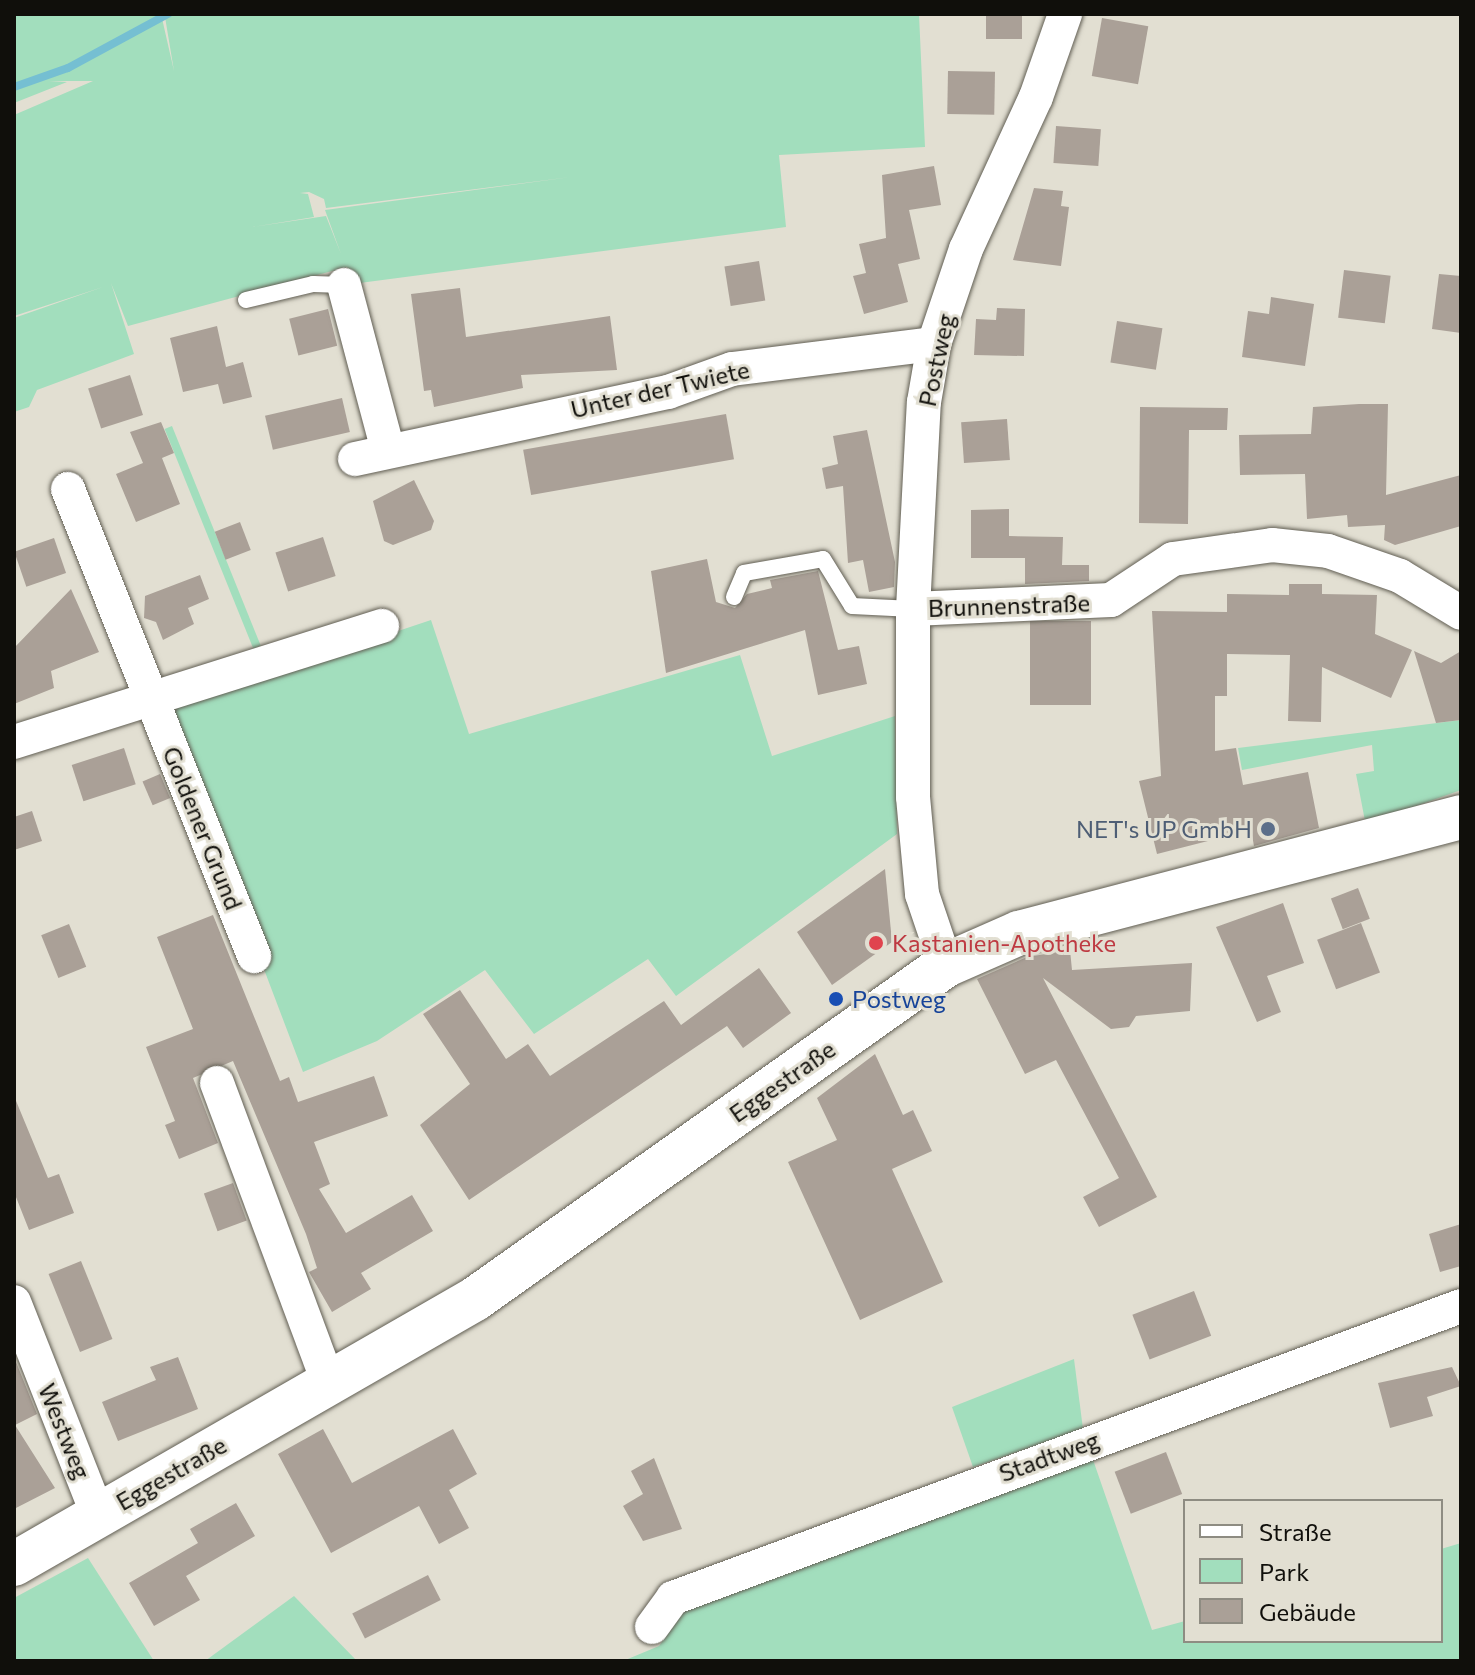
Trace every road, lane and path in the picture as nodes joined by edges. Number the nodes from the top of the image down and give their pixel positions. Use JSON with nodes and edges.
{"nodes":[{"id":1,"x":1065,"y":14,"type":"edge"},
{"id":2,"x":344,"y":285,"type":"joint"},
{"id":3,"x":246,"y":300,"type":"dead end"},
{"id":4,"x":934,"y":344,"type":"junction"},
{"id":5,"x":387,"y":447,"type":"junction"},
{"id":6,"x":355,"y":459,"type":"dead end"},
{"id":7,"x":68,"y":489,"type":"dead end"},
{"id":8,"x":734,"y":597,"type":"dead end"},
{"id":9,"x":913,"y":609,"type":"junction"},
{"id":10,"x":1461,"y":613,"type":"edge"},
{"id":11,"x":382,"y":626,"type":"dead end"},
{"id":12,"x":152,"y":699,"type":"junction"},
{"id":13,"x":14,"y":742,"type":"edge"},
{"id":14,"x":1461,"y":817,"type":"edge"},
{"id":15,"x":254,"y":956,"type":"dead end"},
{"id":16,"x":946,"y":965,"type":"junction"},
{"id":17,"x":217,"y":1083,"type":"dead end"},
{"id":18,"x":14,"y":1302,"type":"edge"},
{"id":19,"x":1461,"y":1306,"type":"edge"},
{"id":20,"x":329,"y":1384,"type":"junction"},
{"id":21,"x":98,"y":1515,"type":"junction"},
{"id":22,"x":14,"y":1564,"type":"edge"},
{"id":23,"x":652,"y":1627,"type":"dead end"}],
"edges":[{"from":1,"to":4,"type":"street","name":"Postweg"},
{"from":2,"to":3,"type":"lane"},
{"from":2,"to":5,"type":"street"},
{"from":4,"to":5,"type":"street","name":"Unter der Twiete"},
{"from":4,"to":9,"type":"street","name":"Postweg"},
{"from":5,"to":6,"type":"street","name":"Unter der Twiete"},
{"from":7,"to":12,"type":"street","name":"Goldener Grund"},
{"from":8,"to":9,"type":"lane"},
{"from":9,"to":10,"type":"street","name":"Brunnenstraße"},
{"from":9,"to":16,"type":"street","name":"Postweg"},
{"from":11,"to":12,"type":"street"},
{"from":12,"to":13,"type":"street"},
{"from":12,"to":15,"type":"street","name":"Goldener Grund"},
{"from":14,"to":16,"type":"main road","name":"Eggestraße"},
{"from":16,"to":20,"type":"main road","name":"Eggestraße"},
{"from":17,"to":20,"type":"street"},
{"from":18,"to":21,"type":"street","name":"Westweg"},
{"from":19,"to":23,"type":"street","name":"Stadtweg"},
{"from":20,"to":21,"type":"main road","name":"Eggestraße"},
{"from":21,"to":22,"type":"main road","name":"Eggestraße"}]}
